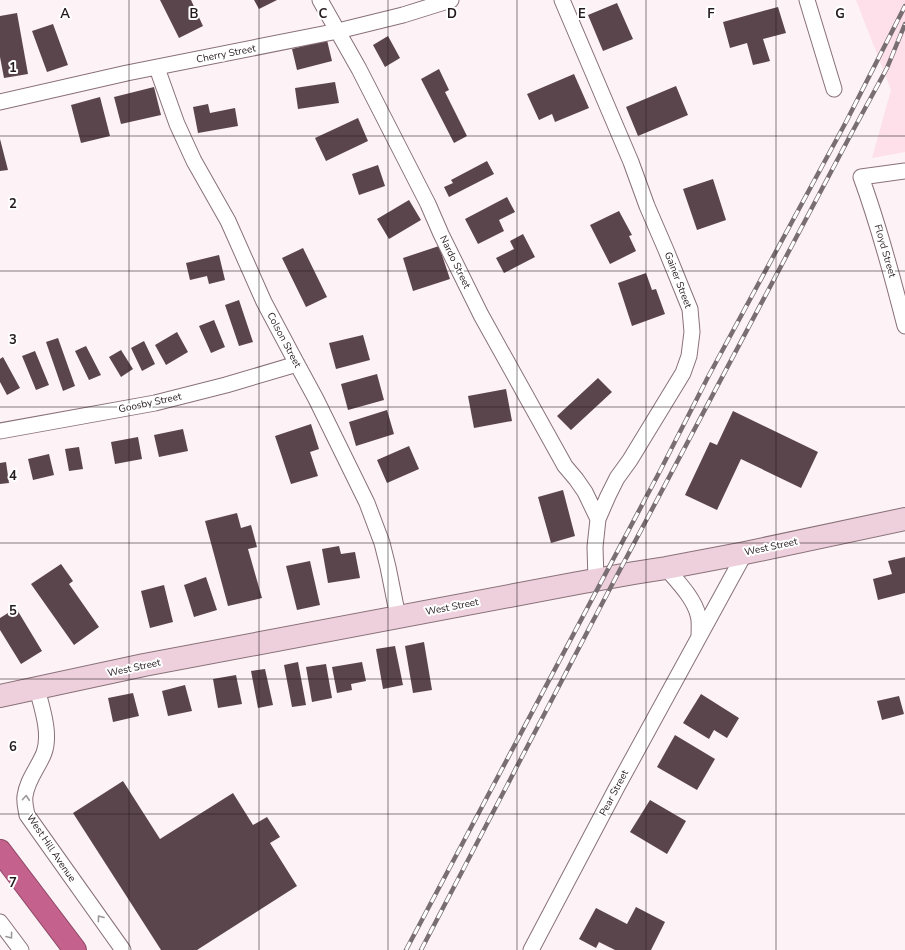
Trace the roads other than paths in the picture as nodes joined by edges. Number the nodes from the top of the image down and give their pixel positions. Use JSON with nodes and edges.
{"nodes":[{"id":1,"x":320,"y":0,"type":"edge"},
{"id":2,"x":451,"y":0,"type":"edge"},
{"id":3,"x":562,"y":0,"type":"edge"},
{"id":4,"x":807,"y":0,"type":"edge"},
{"id":5,"x":338,"y":31,"type":"junction"},
{"id":6,"x":157,"y":68,"type":"junction"},
{"id":7,"x":834,"y":89,"type":"dead end"},
{"id":8,"x":0,"y":102,"type":"edge"},
{"id":9,"x":905,"y":172,"type":"edge"},
{"id":10,"x":905,"y":326,"type":"edge"},
{"id":11,"x":297,"y":364,"type":"junction"},
{"id":12,"x":0,"y":431,"type":"edge"},
{"id":13,"x":598,"y":519,"type":"junction"},
{"id":14,"x":905,"y":519,"type":"edge"},
{"id":15,"x":745,"y":553,"type":"junction"},
{"id":16,"x":666,"y":568,"type":"junction"},
{"id":17,"x":596,"y":580,"type":"junction"},
{"id":18,"x":398,"y":617,"type":"junction"},
{"id":19,"x":699,"y":637,"type":"junction"},
{"id":20,"x":36,"y":689,"type":"junction"},
{"id":21,"x":0,"y":696,"type":"edge"},
{"id":22,"x":0,"y":851,"type":"edge"},
{"id":23,"x":0,"y":922,"type":"edge"},
{"id":24,"x":21,"y":950,"type":"edge"},
{"id":25,"x":75,"y":950,"type":"edge"},
{"id":26,"x":123,"y":950,"type":"edge"},
{"id":27,"x":531,"y":950,"type":"edge"}],
"edges":[{"from":1,"to":5,"type":"street","name":"Nardo Street"},
{"from":2,"to":5,"type":"street","name":"Cherry Street"},
{"from":3,"to":13,"type":"street","name":"Gainer Street"},
{"from":4,"to":7,"type":"street"},
{"from":5,"to":6,"type":"street","name":"Cherry Street"},
{"from":5,"to":13,"type":"street","name":"Nardo Street"},
{"from":6,"to":8,"type":"street","name":"Cherry Street"},
{"from":6,"to":11,"type":"street","name":"Colson Street"},
{"from":9,"to":10,"type":"street","name":"Floyd Street"},
{"from":11,"to":12,"type":"street","name":"Goosby Street"},
{"from":11,"to":18,"type":"street","name":"Colson Street"},
{"from":13,"to":17,"type":"street","name":"Gainer Street"},
{"from":14,"to":15,"type":"street","name":"West Street"},
{"from":15,"to":16,"type":"street","name":"West Street"},
{"from":15,"to":19,"type":"street","name":"Pear Street"},
{"from":16,"to":17,"type":"street","name":"West Street"},
{"from":16,"to":19,"type":"street"},
{"from":17,"to":18,"type":"street","name":"West Street"},
{"from":18,"to":20,"type":"street","name":"West Street"},
{"from":19,"to":27,"type":"street","name":"Pear Street"},
{"from":20,"to":21,"type":"street","name":"West Street"},
{"from":26,"to":20,"type":"street","name":"West Hill Avenue","one_way":true},
{"from":22,"to":25,"type":"highway"},
{"from":23,"to":24,"type":"street","one_way":true}]}
